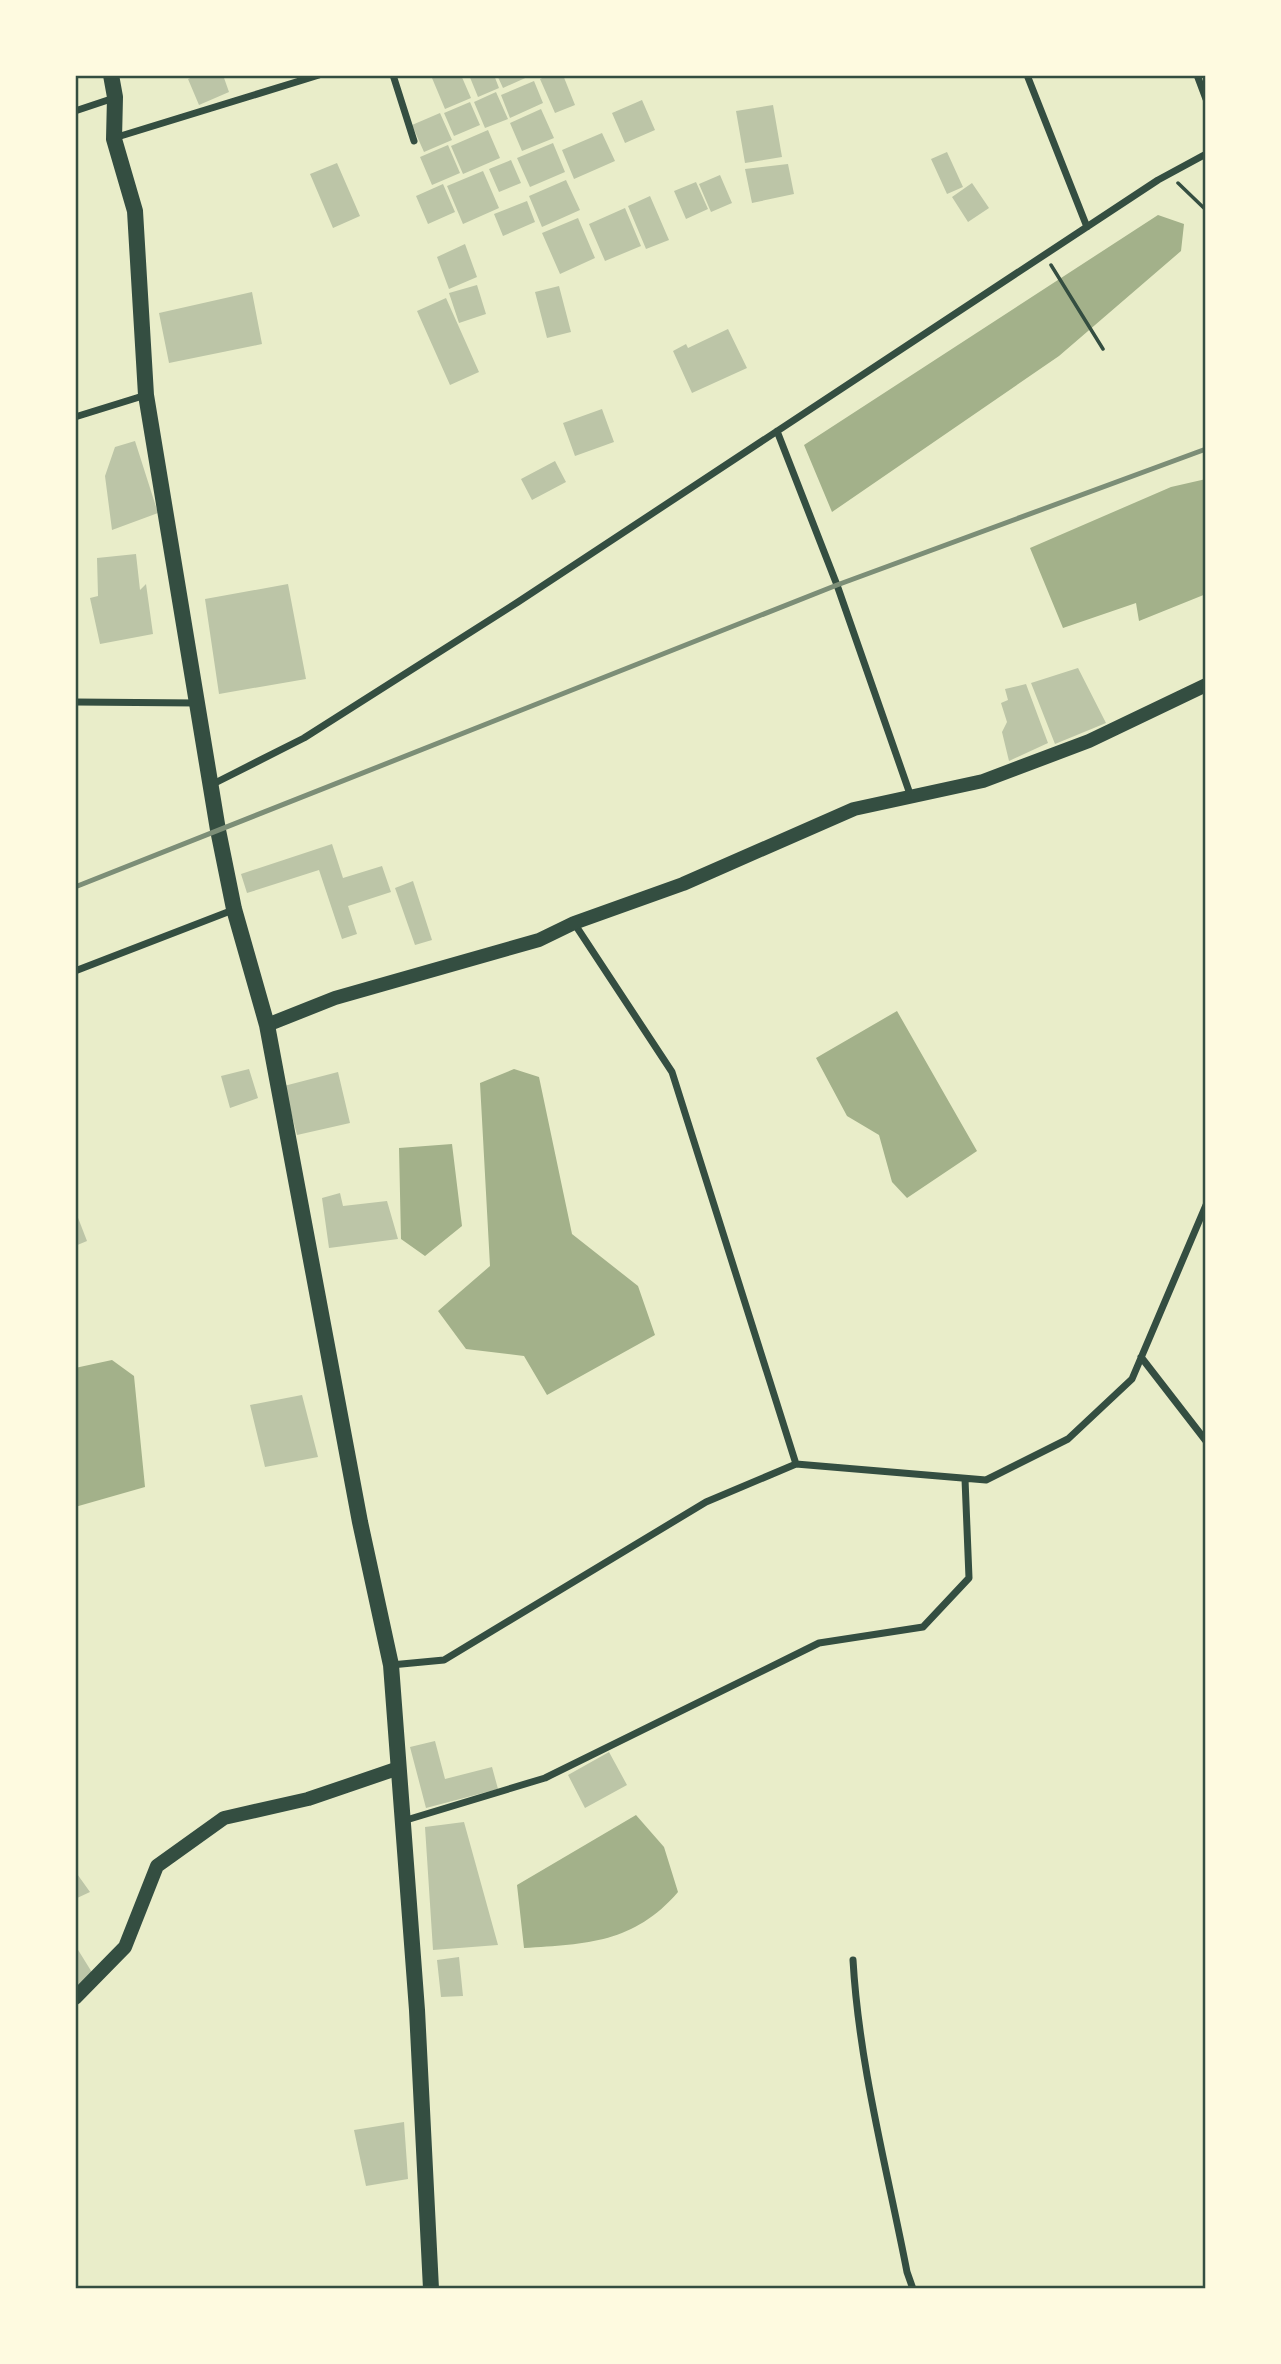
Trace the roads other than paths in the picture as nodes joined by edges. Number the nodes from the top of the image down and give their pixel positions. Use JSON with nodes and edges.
{"nodes":[{"id":1,"x":111,"y":75,"type":"edge"},
{"id":2,"x":319,"y":75,"type":"edge"},
{"id":3,"x":393,"y":75,"type":"edge"},
{"id":4,"x":1027,"y":75,"type":"edge"},
{"id":5,"x":1197,"y":75,"type":"edge"},
{"id":6,"x":115,"y":97,"type":"junction"},
{"id":7,"x":1206,"y":99,"type":"edge"},
{"id":8,"x":75,"y":111,"type":"edge"},
{"id":9,"x":114,"y":139,"type":"junction"},
{"id":10,"x":414,"y":141,"type":"dead end"},
{"id":11,"x":1206,"y":154,"type":"edge"},
{"id":12,"x":1087,"y":227,"type":"junction"},
{"id":13,"x":146,"y":395,"type":"junction"},
{"id":14,"x":75,"y":416,"type":"edge"},
{"id":15,"x":777,"y":431,"type":"junction"},
{"id":16,"x":1206,"y":685,"type":"edge"},
{"id":17,"x":75,"y":702,"type":"edge"},
{"id":18,"x":197,"y":703,"type":"junction"},
{"id":19,"x":211,"y":785,"type":"junction"},
{"id":20,"x":910,"y":794,"type":"junction"},
{"id":21,"x":234,"y":909,"type":"junction"},
{"id":22,"x":574,"y":923,"type":"junction"},
{"id":23,"x":75,"y":971,"type":"edge"},
{"id":24,"x":267,"y":1025,"type":"junction"},
{"id":25,"x":1206,"y":1205,"type":"edge"},
{"id":26,"x":1141,"y":1357,"type":"junction"},
{"id":27,"x":1206,"y":1441,"type":"edge"},
{"id":28,"x":796,"y":1464,"type":"junction"},
{"id":29,"x":965,"y":1479,"type":"junction"},
{"id":30,"x":391,"y":1665,"type":"junction"},
{"id":31,"x":399,"y":1768,"type":"junction"},
{"id":32,"x":403,"y":1821,"type":"junction"},
{"id":33,"x":853,"y":1960,"type":"dead end"},
{"id":34,"x":75,"y":1998,"type":"edge"},
{"id":35,"x":431,"y":2289,"type":"edge"},
{"id":36,"x":914,"y":2289,"type":"edge"}],
"edges":[{"from":1,"to":6,"type":"main road"},
{"from":2,"to":9,"type":"street"},
{"from":3,"to":10,"type":"street"},
{"from":4,"to":12,"type":"street"},
{"from":5,"to":7,"type":"street"},
{"from":6,"to":8,"type":"street"},
{"from":6,"to":9,"type":"main road"},
{"from":9,"to":13,"type":"main road"},
{"from":11,"to":12,"type":"street"},
{"from":12,"to":15,"type":"street"},
{"from":13,"to":14,"type":"street"},
{"from":13,"to":18,"type":"main road"},
{"from":15,"to":19,"type":"street"},
{"from":15,"to":20,"type":"street"},
{"from":16,"to":20,"type":"main road"},
{"from":17,"to":18,"type":"street"},
{"from":18,"to":19,"type":"main road"},
{"from":19,"to":21,"type":"main road"},
{"from":20,"to":22,"type":"main road"},
{"from":21,"to":23,"type":"street"},
{"from":21,"to":24,"type":"main road"},
{"from":22,"to":24,"type":"main road"},
{"from":22,"to":28,"type":"street"},
{"from":24,"to":30,"type":"main road"},
{"from":25,"to":26,"type":"street"},
{"from":26,"to":27,"type":"street"},
{"from":26,"to":29,"type":"street"},
{"from":28,"to":29,"type":"street"},
{"from":28,"to":30,"type":"street"},
{"from":29,"to":32,"type":"street"},
{"from":30,"to":31,"type":"main road"},
{"from":31,"to":32,"type":"main road"},
{"from":31,"to":34,"type":"main road"},
{"from":32,"to":35,"type":"main road"},
{"from":33,"to":36,"type":"street"}]}
